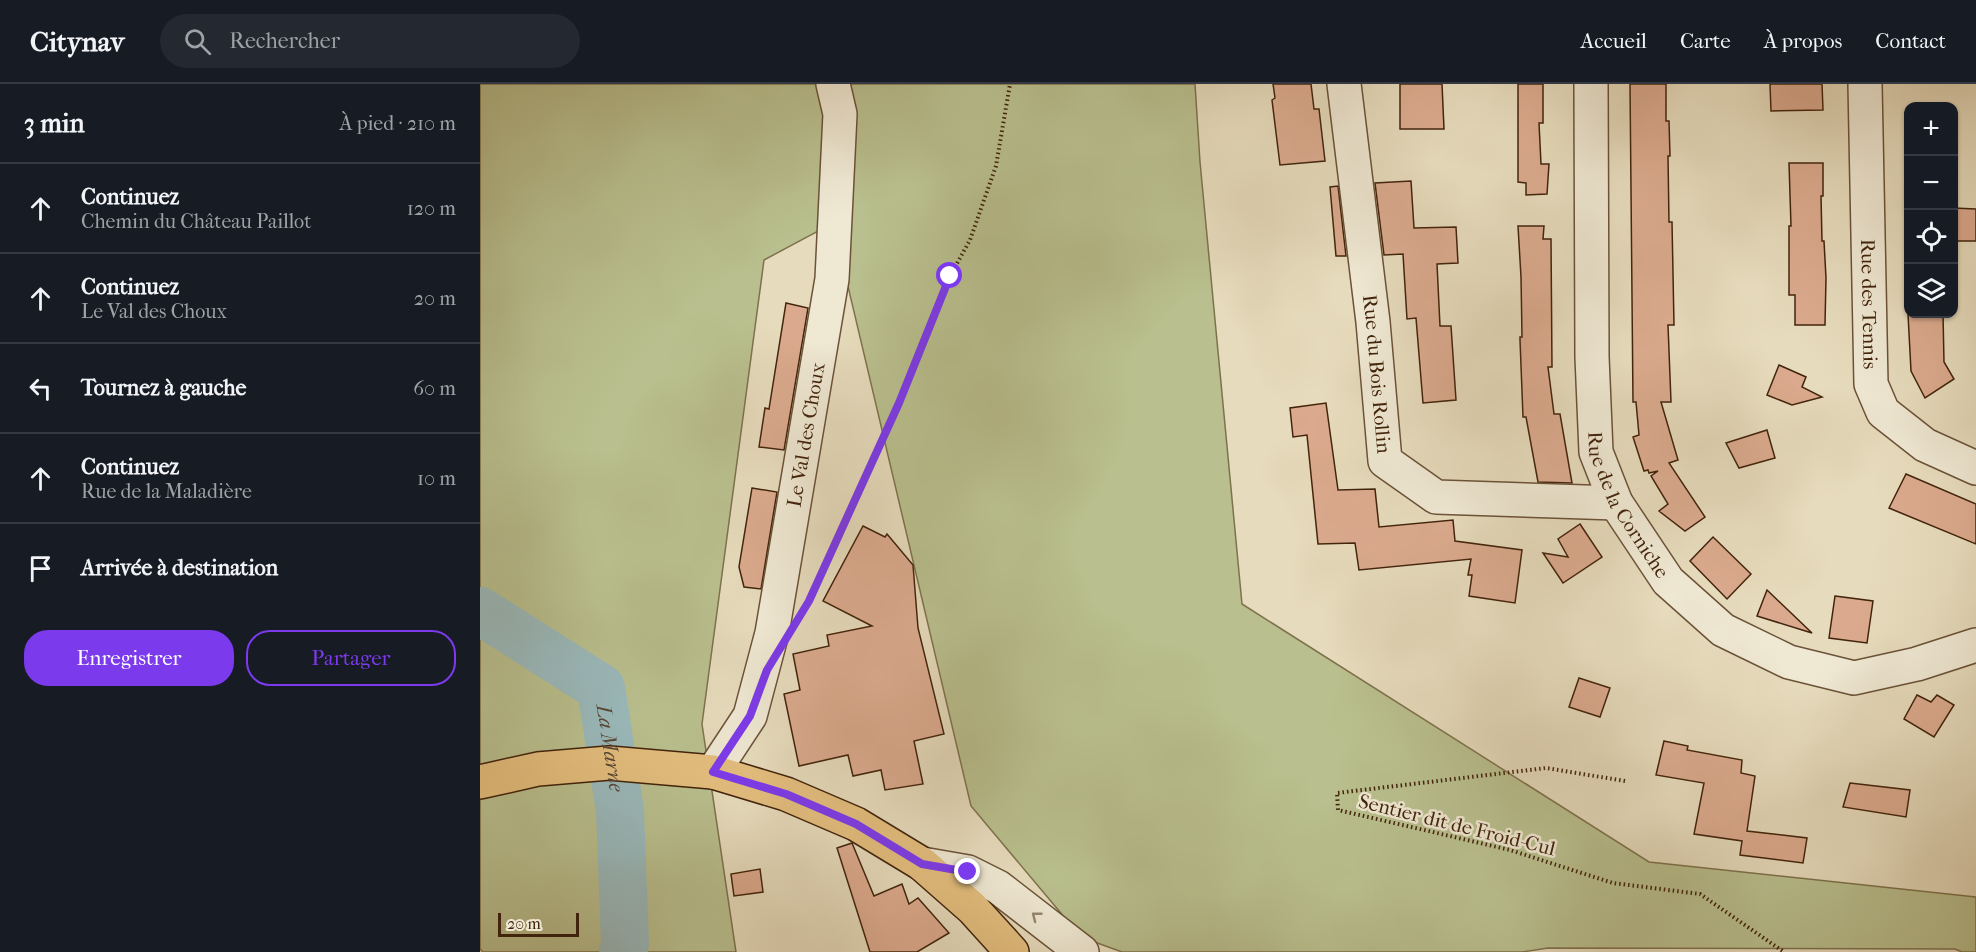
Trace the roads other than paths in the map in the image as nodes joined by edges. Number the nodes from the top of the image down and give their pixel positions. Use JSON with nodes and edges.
{"nodes":[{"id":1,"x":833,"y":84,"type":"edge"},
{"id":2,"x":1344,"y":84,"type":"edge"},
{"id":3,"x":1591,"y":84,"type":"edge"},
{"id":4,"x":1865,"y":84,"type":"edge"},
{"id":5,"x":1976,"y":468,"type":"edge"},
{"id":6,"x":1616,"y":503,"type":"junction"},
{"id":7,"x":1976,"y":645,"type":"edge"},
{"id":8,"x":713,"y":772,"type":"junction"},
{"id":9,"x":480,"y":782,"type":"edge"},
{"id":10,"x":922,"y":864,"type":"junction"},
{"id":11,"x":1012,"y":952,"type":"edge"},
{"id":12,"x":1082,"y":952,"type":"edge"}],
"edges":[{"from":1,"to":8,"type":"street","name":"Le Val des Choux"},
{"from":2,"to":6,"type":"street","name":"Rue du Bois Rollin"},
{"from":3,"to":6,"type":"street","name":"Rue de la Corniche"},
{"from":4,"to":5,"type":"street","name":"Rue des Tennis"},
{"from":6,"to":7,"type":"street","name":"Rue de la Corniche"},
{"from":8,"to":9,"type":"main road"},
{"from":8,"to":10,"type":"main road"},
{"from":10,"to":11,"type":"main road"},
{"from":12,"to":10,"type":"street","one_way":true}]}
